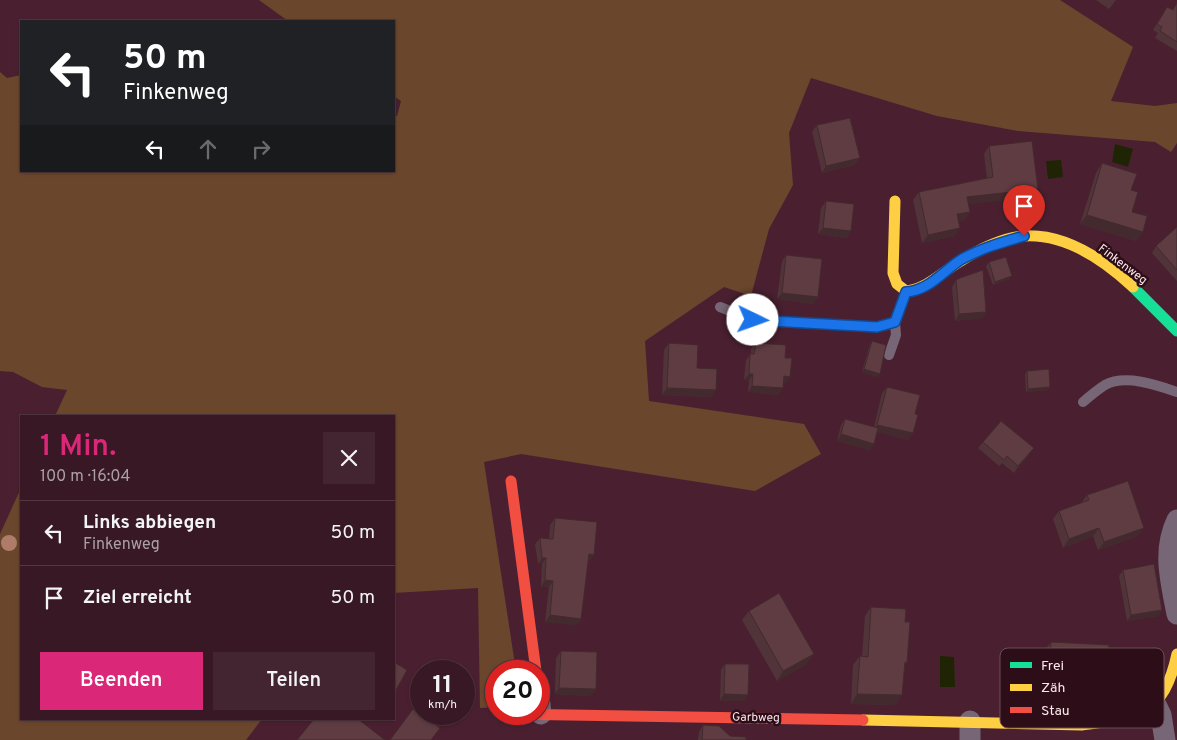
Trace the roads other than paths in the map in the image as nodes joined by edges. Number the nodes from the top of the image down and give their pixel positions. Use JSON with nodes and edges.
{"nodes":[{"id":1,"x":895,"y":201,"type":"dead end"},
{"id":2,"x":906,"y":292,"type":"junction"},
{"id":3,"x":720,"y":307,"type":"dead end"},
{"id":4,"x":895,"y":322,"type":"junction"},
{"id":5,"x":1177,"y":331,"type":"edge"},
{"id":6,"x":889,"y":355,"type":"dead end"},
{"id":7,"x":1177,"y":392,"type":"edge"},
{"id":8,"x":1083,"y":402,"type":"dead end"},
{"id":9,"x":511,"y":481,"type":"dead end"},
{"id":10,"x":1177,"y":520,"type":"edge"},
{"id":11,"x":1177,"y":614,"type":"edge"},
{"id":12,"x":1177,"y":654,"type":"edge"},
{"id":13,"x":535,"y":660,"type":"edge"},
{"id":14,"x":1164,"y":692,"type":"edge"},
{"id":15,"x":550,"y":705,"type":"edge"},
{"id":16,"x":1026,"y":728,"type":"edge"},
{"id":17,"x":970,"y":731,"type":"edge"}],
"edges":[{"from":1,"to":2,"type":"street"},
{"from":2,"to":4,"type":"lane"},
{"from":2,"to":5,"type":"street","name":"Finkenweg"},
{"from":3,"to":4,"type":"lane"},
{"from":4,"to":6,"type":"lane"},
{"from":7,"to":8,"type":"lane"},
{"from":9,"to":13,"type":"street"},
{"from":10,"to":11,"type":"street"},
{"from":12,"to":14,"type":"street","name":"Garbweg"},
{"from":15,"to":17,"type":"street","name":"Garbweg"},
{"from":16,"to":17,"type":"street","name":"Garbweg"}]}
